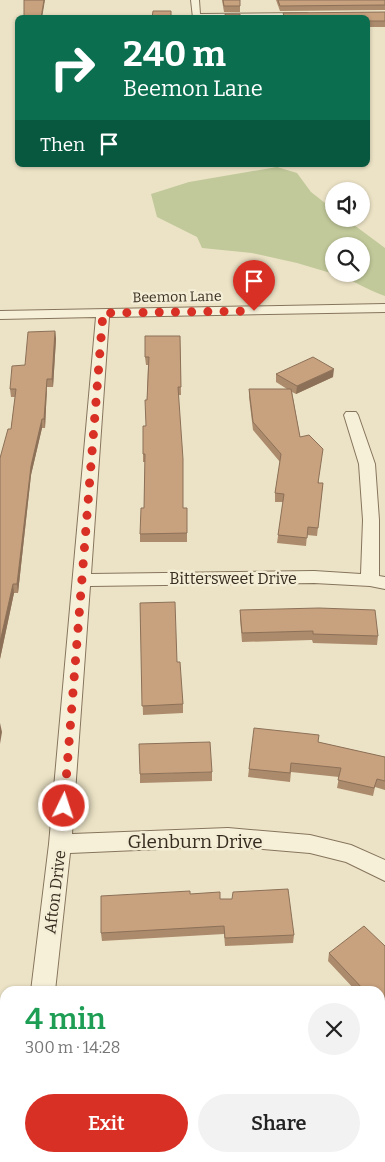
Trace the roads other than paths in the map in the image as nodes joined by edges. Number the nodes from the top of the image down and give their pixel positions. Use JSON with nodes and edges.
{"nodes":[{"id":1,"x":195,"y":0,"type":"edge"},
{"id":2,"x":197,"y":15,"type":"edge"},
{"id":3,"x":385,"y":308,"type":"edge"},
{"id":4,"x":103,"y":313,"type":"junction"},
{"id":5,"x":0,"y":314,"type":"edge"},
{"id":6,"x":351,"y":415,"type":"dead end"},
{"id":7,"x":81,"y":580,"type":"junction"},
{"id":8,"x":377,"y":581,"type":"edge"},
{"id":9,"x":60,"y":844,"type":"junction"},
{"id":10,"x":385,"y":871,"type":"edge"},
{"id":11,"x":44,"y":986,"type":"edge"}],
"edges":[{"from":1,"to":2,"type":"street"},
{"from":3,"to":4,"type":"street","name":"Beemon Lane"},
{"from":4,"to":5,"type":"street","name":"Beemon Lane"},
{"from":4,"to":7,"type":"street","name":"Afton Drive"},
{"from":6,"to":8,"type":"street"},
{"from":7,"to":8,"type":"street","name":"Bittersweet Drive"},
{"from":7,"to":9,"type":"street","name":"Afton Drive"},
{"from":9,"to":10,"type":"street","name":"Glenburn Drive"},
{"from":9,"to":11,"type":"street","name":"Afton Drive"}]}
